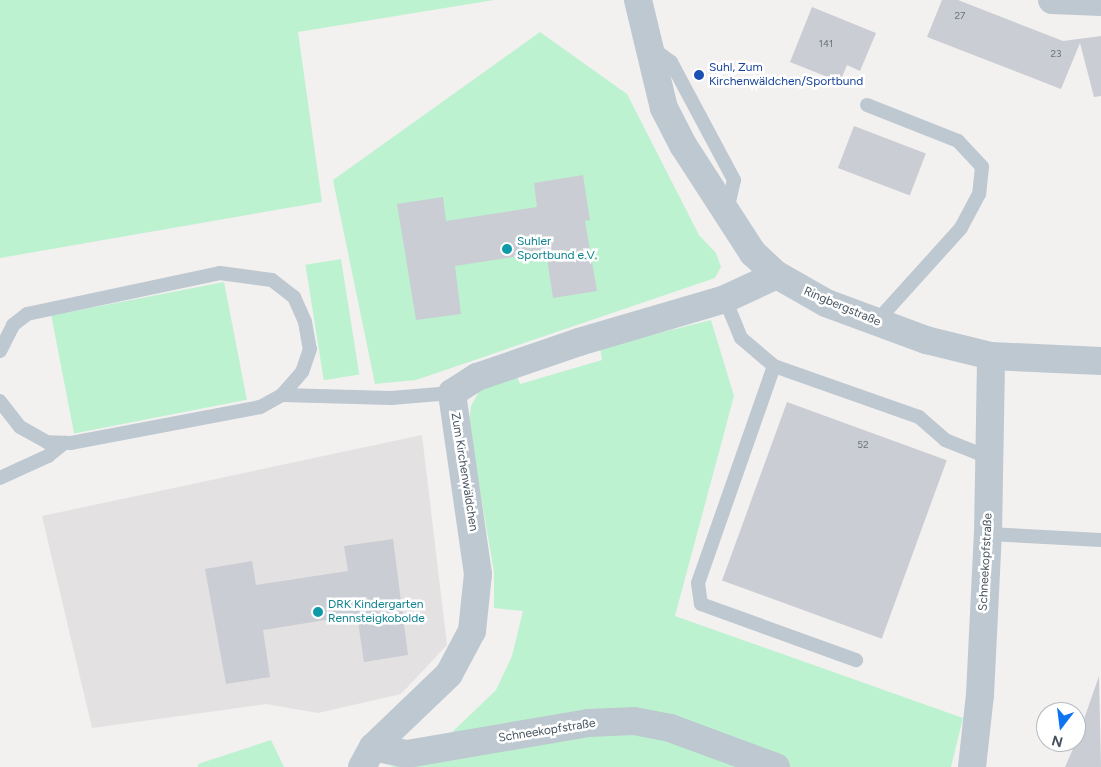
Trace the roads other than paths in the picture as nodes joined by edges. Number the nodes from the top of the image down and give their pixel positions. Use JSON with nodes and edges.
{"nodes":[{"id":1,"x":638,"y":0,"type":"edge"},
{"id":2,"x":1052,"y":0,"type":"edge"},
{"id":3,"x":1101,"y":2,"type":"edge"},
{"id":4,"x":867,"y":106,"type":"dead end"},
{"id":5,"x":777,"y":275,"type":"junction"},
{"id":6,"x":725,"y":299,"type":"junction"},
{"id":7,"x":876,"y":322,"type":"junction"},
{"id":8,"x":0,"y":351,"type":"edge"},
{"id":9,"x":991,"y":356,"type":"junction"},
{"id":10,"x":1101,"y":361,"type":"edge"},
{"id":11,"x":774,"y":366,"type":"junction"},
{"id":12,"x":452,"y":393,"type":"junction"},
{"id":13,"x":282,"y":395,"type":"junction"},
{"id":14,"x":0,"y":401,"type":"edge"},
{"id":15,"x":64,"y":443,"type":"junction"},
{"id":16,"x":990,"y":458,"type":"junction"},
{"id":17,"x":0,"y":478,"type":"edge"},
{"id":18,"x":988,"y":534,"type":"junction"},
{"id":19,"x":1101,"y":540,"type":"edge"},
{"id":20,"x":856,"y":660,"type":"dead end"},
{"id":21,"x":367,"y":757,"type":"edge"},
{"id":22,"x":776,"y":767,"type":"edge"},
{"id":23,"x":972,"y":767,"type":"edge"}],
"edges":[{"from":1,"to":5,"type":"street","name":"Ringbergstraße"},
{"from":2,"to":3,"type":"street"},
{"from":4,"to":7,"type":"lane"},
{"from":5,"to":6,"type":"street"},
{"from":5,"to":7,"type":"street","name":"Ringbergstraße"},
{"from":6,"to":11,"type":"lane"},
{"from":6,"to":12,"type":"street"},
{"from":7,"to":9,"type":"street","name":"Ringbergstraße"},
{"from":8,"to":13,"type":"lane"},
{"from":9,"to":10,"type":"street","name":"Ringbergstraße"},
{"from":9,"to":16,"type":"street","name":"Schneekopfstraße"},
{"from":11,"to":16,"type":"lane"},
{"from":11,"to":20,"type":"lane"},
{"from":12,"to":13,"type":"lane"},
{"from":12,"to":21,"type":"street","name":"Zum Kirchenwäldchen"},
{"from":13,"to":15,"type":"lane"},
{"from":14,"to":15,"type":"lane"},
{"from":15,"to":17,"type":"lane"},
{"from":16,"to":18,"type":"street","name":"Schneekopfstraße"},
{"from":18,"to":19,"type":"lane"},
{"from":18,"to":23,"type":"street","name":"Schneekopfstraße"},
{"from":21,"to":22,"type":"street","name":"Schneekopfstraße"}]}
